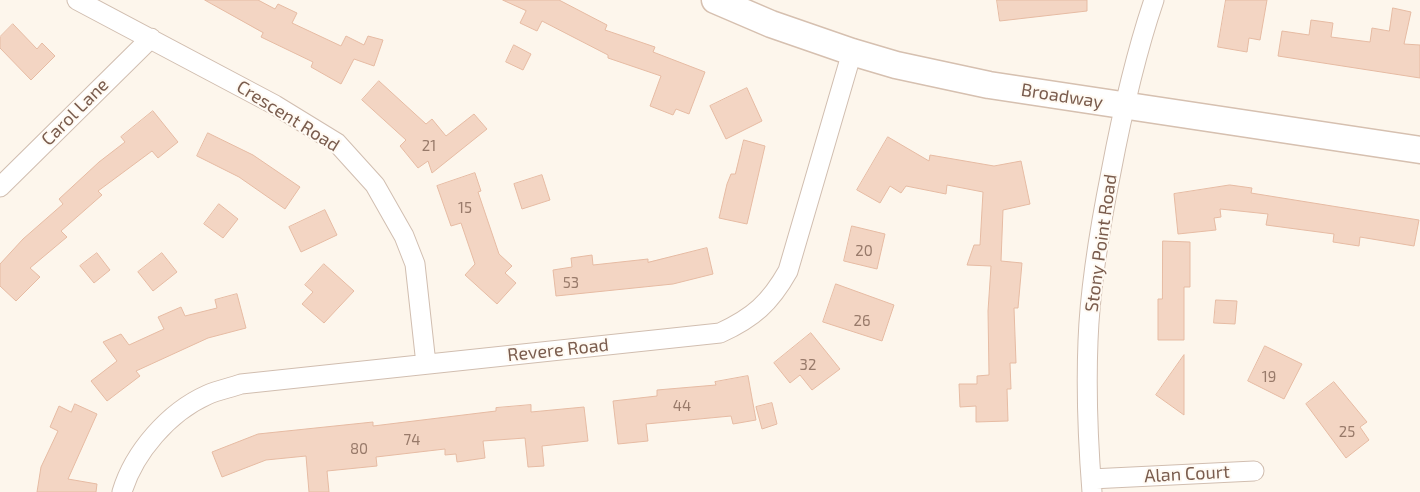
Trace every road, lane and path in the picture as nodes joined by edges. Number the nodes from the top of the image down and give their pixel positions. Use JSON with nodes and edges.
{"nodes":[{"id":1,"x":77,"y":0,"type":"edge"},
{"id":2,"x":715,"y":0,"type":"edge"},
{"id":3,"x":1154,"y":0,"type":"edge"},
{"id":4,"x":150,"y":38,"type":"junction"},
{"id":5,"x":852,"y":52,"type":"junction"},
{"id":6,"x":1124,"y":105,"type":"junction"},
{"id":7,"x":1420,"y":150,"type":"edge"},
{"id":8,"x":0,"y":186,"type":"edge"},
{"id":9,"x":426,"y":364,"type":"junction"},
{"id":10,"x":1254,"y":471,"type":"dead end"},
{"id":11,"x":1091,"y":485,"type":"edge"},
{"id":12,"x":122,"y":492,"type":"edge"}],
"edges":[{"from":1,"to":4,"type":"street","name":"Crescent Road"},
{"from":2,"to":5,"type":"street","name":"Broadway"},
{"from":3,"to":6,"type":"street","name":"Stony Point Road"},
{"from":4,"to":8,"type":"street","name":"Carol Lane"},
{"from":4,"to":9,"type":"street","name":"Crescent Road"},
{"from":5,"to":6,"type":"street","name":"Broadway"},
{"from":5,"to":9,"type":"street","name":"Revere Road"},
{"from":6,"to":7,"type":"street","name":"Broadway"},
{"from":6,"to":11,"type":"street","name":"Stony Point Road"},
{"from":9,"to":12,"type":"street","name":"Revere Road"},
{"from":10,"to":11,"type":"street","name":"Alan Court"}]}
